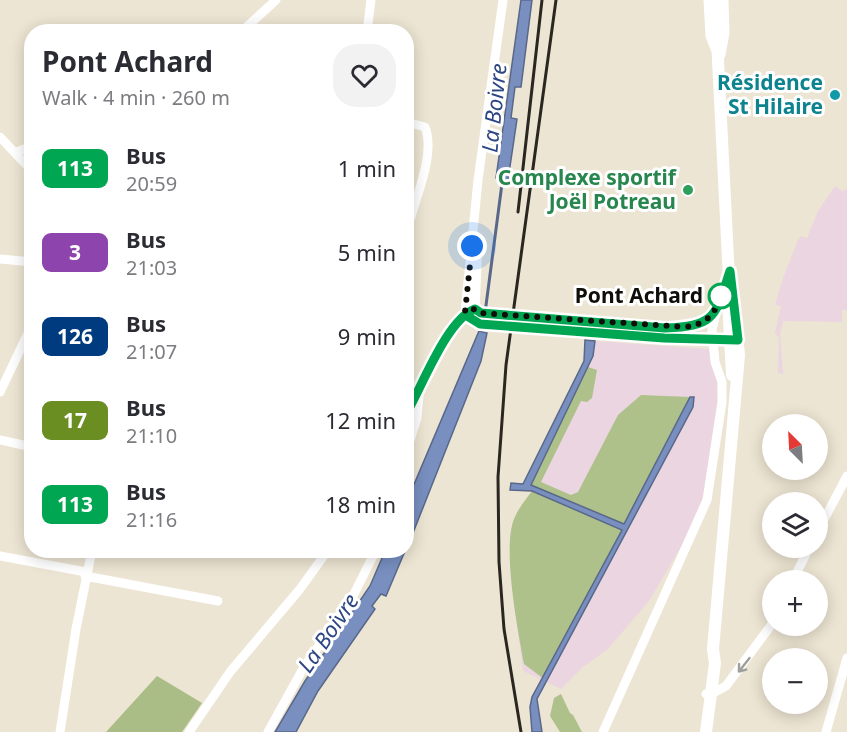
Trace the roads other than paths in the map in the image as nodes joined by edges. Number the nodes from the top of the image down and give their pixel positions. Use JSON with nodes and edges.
{"nodes":[{"id":1,"x":276,"y":0,"type":"edge"},
{"id":2,"x":371,"y":0,"type":"edge"},
{"id":3,"x":502,"y":0,"type":"edge"},
{"id":4,"x":708,"y":0,"type":"edge"},
{"id":5,"x":715,"y":0,"type":"edge"},
{"id":6,"x":724,"y":0,"type":"edge"},
{"id":7,"x":250,"y":24,"type":"edge"},
{"id":8,"x":368,"y":24,"type":"edge"},
{"id":9,"x":720,"y":60,"type":"junction"},
{"id":10,"x":414,"y":124,"type":"edge"},
{"id":11,"x":0,"y":137,"type":"edge"},
{"id":12,"x":24,"y":149,"type":"edge"},
{"id":13,"x":17,"y":152,"type":"junction"},
{"id":14,"x":24,"y":161,"type":"edge"},
{"id":15,"x":478,"y":180,"type":"junction"},
{"id":16,"x":414,"y":205,"type":"edge"},
{"id":17,"x":0,"y":259,"type":"edge"},
{"id":18,"x":24,"y":261,"type":"edge"},
{"id":19,"x":730,"y":271,"type":"junction"},
{"id":20,"x":717,"y":309,"type":"junction"},
{"id":21,"x":465,"y":312,"type":"junction"},
{"id":22,"x":479,"y":315,"type":"junction"},
{"id":23,"x":542,"y":323,"type":"junction"},
{"id":24,"x":665,"y":328,"type":"junction"},
{"id":25,"x":734,"y":337,"type":"junction"},
{"id":26,"x":711,"y":341,"type":"junction"},
{"id":27,"x":24,"y":345,"type":"edge"},
{"id":28,"x":730,"y":358,"type":"junction"},
{"id":29,"x":419,"y":391,"type":"junction"},
{"id":30,"x":0,"y":392,"type":"edge"},
{"id":31,"x":414,"y":400,"type":"edge"},
{"id":32,"x":736,"y":400,"type":"junction"},
{"id":33,"x":414,"y":428,"type":"edge"},
{"id":34,"x":0,"y":440,"type":"edge"},
{"id":35,"x":24,"y":445,"type":"edge"},
{"id":36,"x":847,"y":476,"type":"edge"},
{"id":37,"x":828,"y":512,"type":"edge"},
{"id":38,"x":0,"y":556,"type":"edge"},
{"id":39,"x":90,"y":558,"type":"edge"},
{"id":40,"x":322,"y":558,"type":"edge"},
{"id":41,"x":372,"y":558,"type":"edge"},
{"id":42,"x":86,"y":574,"type":"junction"},
{"id":43,"x":218,"y":601,"type":"dead end"},
{"id":44,"x":764,"y":636,"type":"edge"},
{"id":45,"x":847,"y":658,"type":"edge"},
{"id":46,"x":845,"y":669,"type":"edge"},
{"id":47,"x":709,"y":693,"type":"junction"},
{"id":48,"x":707,"y":728,"type":"edge"},
{"id":49,"x":60,"y":732,"type":"edge"},
{"id":50,"x":189,"y":732,"type":"edge"},
{"id":51,"x":268,"y":732,"type":"edge"},
{"id":52,"x":603,"y":732,"type":"edge"},
{"id":53,"x":826,"y":732,"type":"edge"}],
"edges":[{"from":1,"to":7,"type":"street"},
{"from":2,"to":8,"type":"street"},
{"from":3,"to":15,"type":"street"},
{"from":4,"to":9,"type":"street"},
{"from":5,"to":9,"type":"main road"},
{"from":6,"to":9,"type":"street"},
{"from":9,"to":19,"type":"main road"},
{"from":10,"to":16,"type":"street"},
{"from":11,"to":13,"type":"street"},
{"from":12,"to":13,"type":"street"},
{"from":13,"to":14,"type":"street"},
{"from":15,"to":21,"type":"street"},
{"from":15,"to":22,"type":"street"},
{"from":17,"to":18,"type":"street"},
{"from":19,"to":20,"type":"street"},
{"from":19,"to":25,"type":"main road"},
{"from":20,"to":24,"type":"street"},
{"from":20,"to":26,"type":"street"},
{"from":21,"to":22,"type":"street"},
{"from":21,"to":22,"type":"street"},
{"from":21,"to":29,"type":"street"},
{"from":22,"to":23,"type":"street"},
{"from":23,"to":24,"type":"street"},
{"from":23,"to":26,"type":"street"},
{"from":24,"to":26,"type":"street"},
{"from":25,"to":26,"type":"street"},
{"from":25,"to":28,"type":"main road"},
{"from":25,"to":32,"type":"main road"},
{"from":26,"to":28,"type":"street"},
{"from":26,"to":52,"type":"street"},
{"from":27,"to":30,"type":"street"},
{"from":28,"to":32,"type":"main road"},
{"from":29,"to":31,"type":"street"},
{"from":29,"to":33,"type":"street"},
{"from":32,"to":47,"type":"main road"},
{"from":34,"to":35,"type":"street"},
{"from":36,"to":37,"type":"street"},
{"from":38,"to":42,"type":"street"},
{"from":39,"to":42,"type":"street"},
{"from":40,"to":50,"type":"street"},
{"from":41,"to":51,"type":"street"},
{"from":42,"to":43,"type":"street"},
{"from":42,"to":49,"type":"street"},
{"from":44,"to":47,"type":"street","one_way":true},
{"from":45,"to":46,"type":"street"},
{"from":46,"to":53,"type":"street"},
{"from":47,"to":48,"type":"main road"}]}
